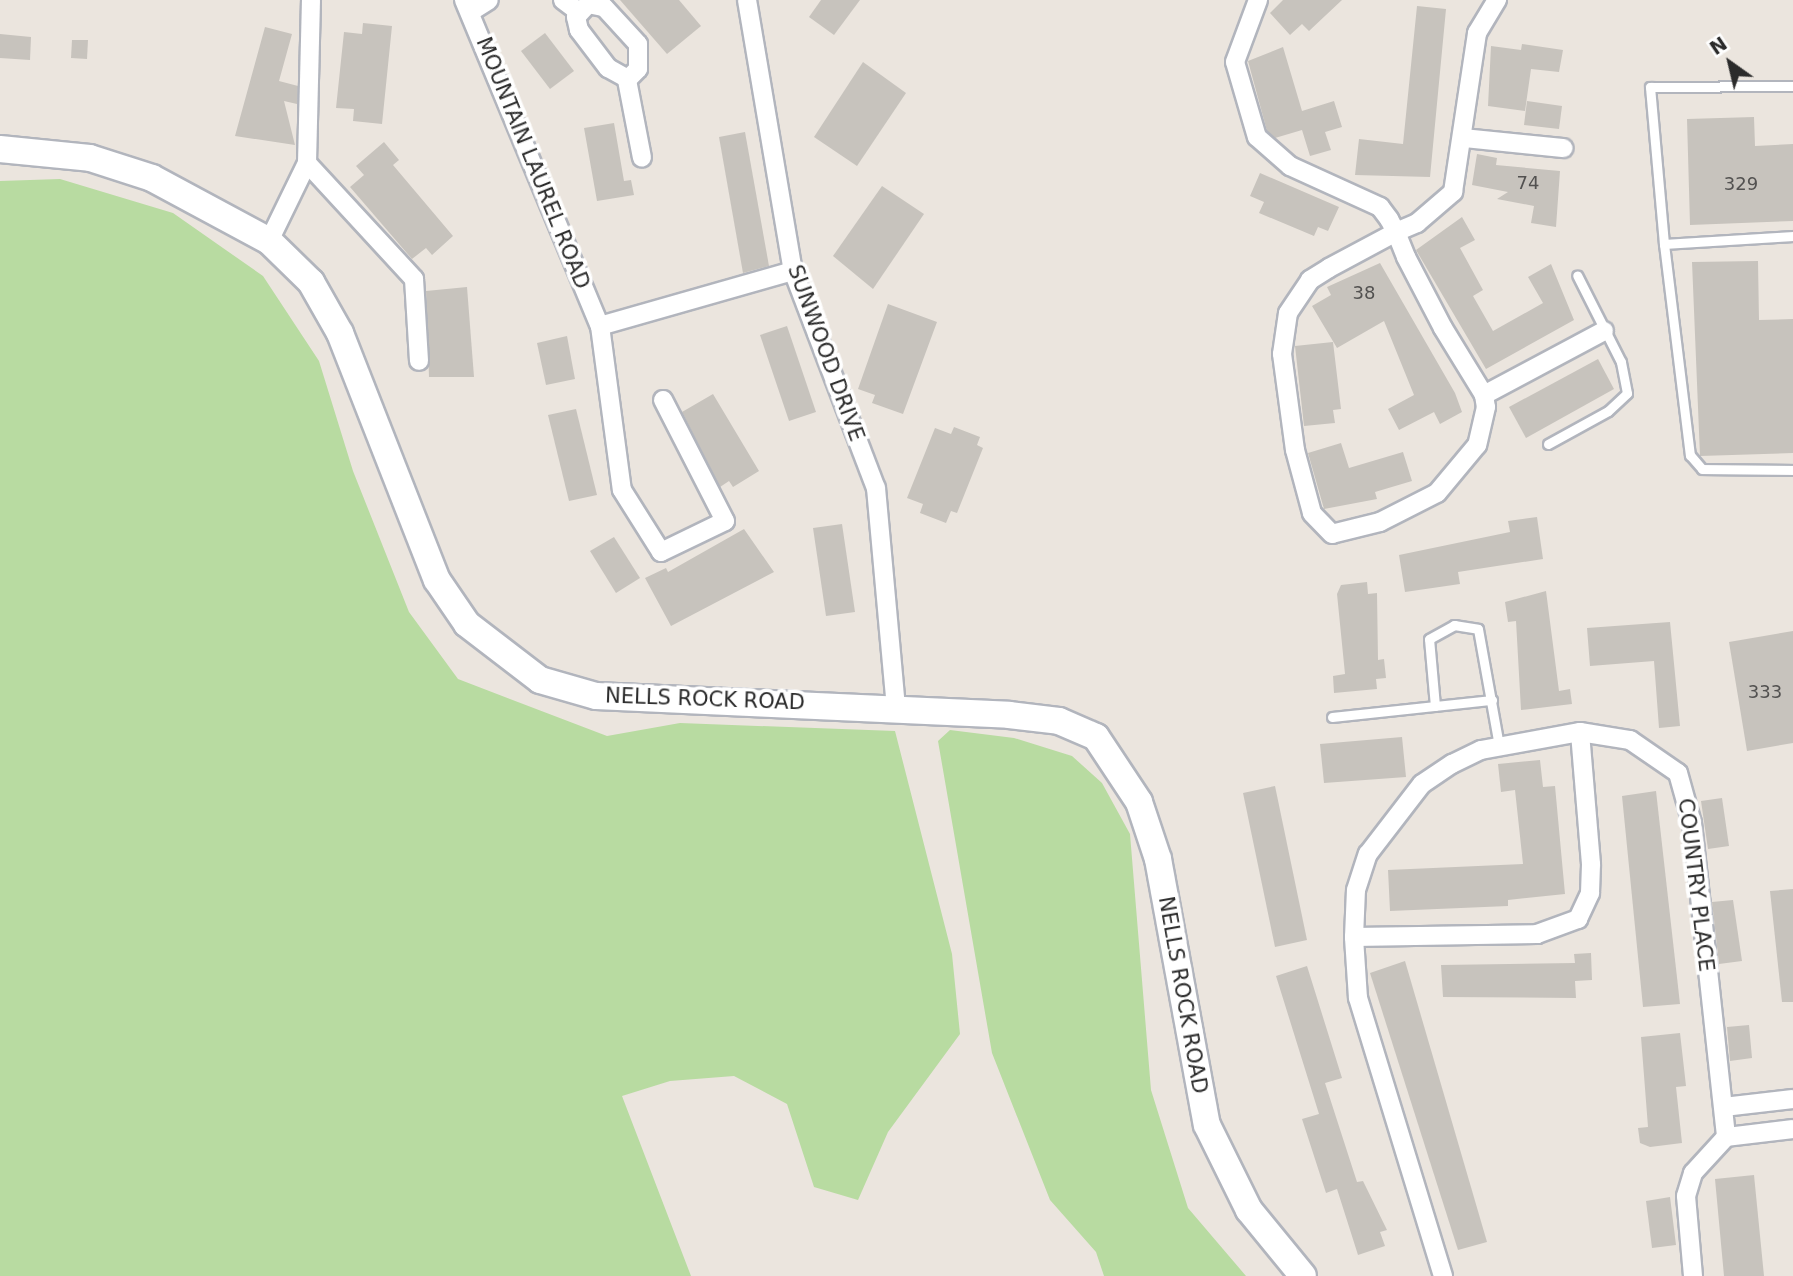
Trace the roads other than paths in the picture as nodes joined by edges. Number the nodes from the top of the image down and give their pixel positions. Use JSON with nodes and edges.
{"nodes":[{"id":1,"x":311,"y":0,"type":"edge"},
{"id":2,"x":489,"y":0,"type":"edge"},
{"id":3,"x":563,"y":0,"type":"edge"},
{"id":4,"x":747,"y":0,"type":"edge"},
{"id":5,"x":1258,"y":0,"type":"edge"},
{"id":6,"x":1497,"y":0,"type":"edge"},
{"id":7,"x":467,"y":6,"type":"edge"},
{"id":8,"x":579,"y":12,"type":"junction"},
{"id":9,"x":626,"y":80,"type":"junction"},
{"id":10,"x":1793,"y":86,"type":"edge"},
{"id":11,"x":1464,"y":138,"type":"junction"},
{"id":12,"x":1563,"y":148,"type":"dead end"},
{"id":13,"x":0,"y":149,"type":"edge"},
{"id":14,"x":642,"y":158,"type":"dead end"},
{"id":15,"x":307,"y":163,"type":"junction"},
{"id":16,"x":1396,"y":232,"type":"junction"},
{"id":17,"x":1793,"y":236,"type":"edge"},
{"id":18,"x":269,"y":241,"type":"junction"},
{"id":19,"x":1664,"y":244,"type":"junction"},
{"id":20,"x":793,"y":271,"type":"junction"},
{"id":21,"x":1577,"y":275,"type":"dead end"},
{"id":22,"x":600,"y":326,"type":"junction"},
{"id":23,"x":1604,"y":331,"type":"junction"},
{"id":24,"x":419,"y":361,"type":"dead end"},
{"id":25,"x":1484,"y":395,"type":"junction"},
{"id":26,"x":663,"y":400,"type":"dead end"},
{"id":27,"x":1548,"y":444,"type":"dead end"},
{"id":28,"x":1793,"y":470,"type":"edge"},
{"id":29,"x":1492,"y":700,"type":"junction"},
{"id":30,"x":896,"y":706,"type":"junction"},
{"id":31,"x":1435,"y":706,"type":"junction"},
{"id":32,"x":1332,"y":717,"type":"dead end"},
{"id":33,"x":1580,"y":732,"type":"junction"},
{"id":34,"x":1499,"y":746,"type":"junction"},
{"id":35,"x":1354,"y":937,"type":"junction"},
{"id":36,"x":1793,"y":1099,"type":"edge"},
{"id":37,"x":1724,"y":1107,"type":"junction"},
{"id":38,"x":1793,"y":1129,"type":"edge"},
{"id":39,"x":1726,"y":1137,"type":"junction"},
{"id":40,"x":1303,"y":1276,"type":"edge"},
{"id":41,"x":1443,"y":1276,"type":"edge"},
{"id":42,"x":1693,"y":1276,"type":"edge"}],
"edges":[{"from":1,"to":15,"type":"street"},
{"from":2,"to":7,"type":"street"},
{"from":3,"to":8,"type":"street"},
{"from":4,"to":20,"type":"street","name":"SUNWOOD DRIVE"},
{"from":5,"to":16,"type":"street"},
{"from":6,"to":11,"type":"street"},
{"from":7,"to":22,"type":"street","name":"MOUNTAIN LAUREL ROAD"},
{"from":8,"to":9,"type":"street"},
{"from":8,"to":9,"type":"street"},
{"from":9,"to":14,"type":"street"},
{"from":10,"to":19,"type":"lane"},
{"from":11,"to":12,"type":"street"},
{"from":11,"to":16,"type":"street"},
{"from":13,"to":18,"type":"main road","name":"NELLS ROCK ROAD"},
{"from":15,"to":18,"type":"street"},
{"from":15,"to":24,"type":"street"},
{"from":16,"to":25,"type":"street"},
{"from":16,"to":25,"type":"street"},
{"from":17,"to":19,"type":"lane"},
{"from":18,"to":30,"type":"main road","name":"NELLS ROCK ROAD"},
{"from":19,"to":28,"type":"lane"},
{"from":20,"to":22,"type":"street"},
{"from":20,"to":30,"type":"street","name":"SUNWOOD DRIVE"},
{"from":21,"to":23,"type":"lane"},
{"from":22,"to":26,"type":"street","name":"MOUNTAIN LAUREL ROAD"},
{"from":23,"to":25,"type":"street"},
{"from":23,"to":27,"type":"lane"},
{"from":29,"to":31,"type":"lane"},
{"from":29,"to":31,"type":"lane"},
{"from":29,"to":34,"type":"lane"},
{"from":30,"to":40,"type":"main road","name":"NELLS ROCK ROAD"},
{"from":31,"to":32,"type":"lane"},
{"from":33,"to":34,"type":"street","name":"COUNTRY PLACE"},
{"from":33,"to":35,"type":"street"},
{"from":33,"to":37,"type":"street","name":"COUNTRY PLACE"},
{"from":34,"to":35,"type":"street","name":"COUNTRY PLACE"},
{"from":35,"to":41,"type":"street","name":"COUNTRY PLACE"},
{"from":36,"to":37,"type":"street"},
{"from":37,"to":39,"type":"street","name":"COUNTRY PLACE"},
{"from":38,"to":39,"type":"street"},
{"from":39,"to":42,"type":"street"}]}
